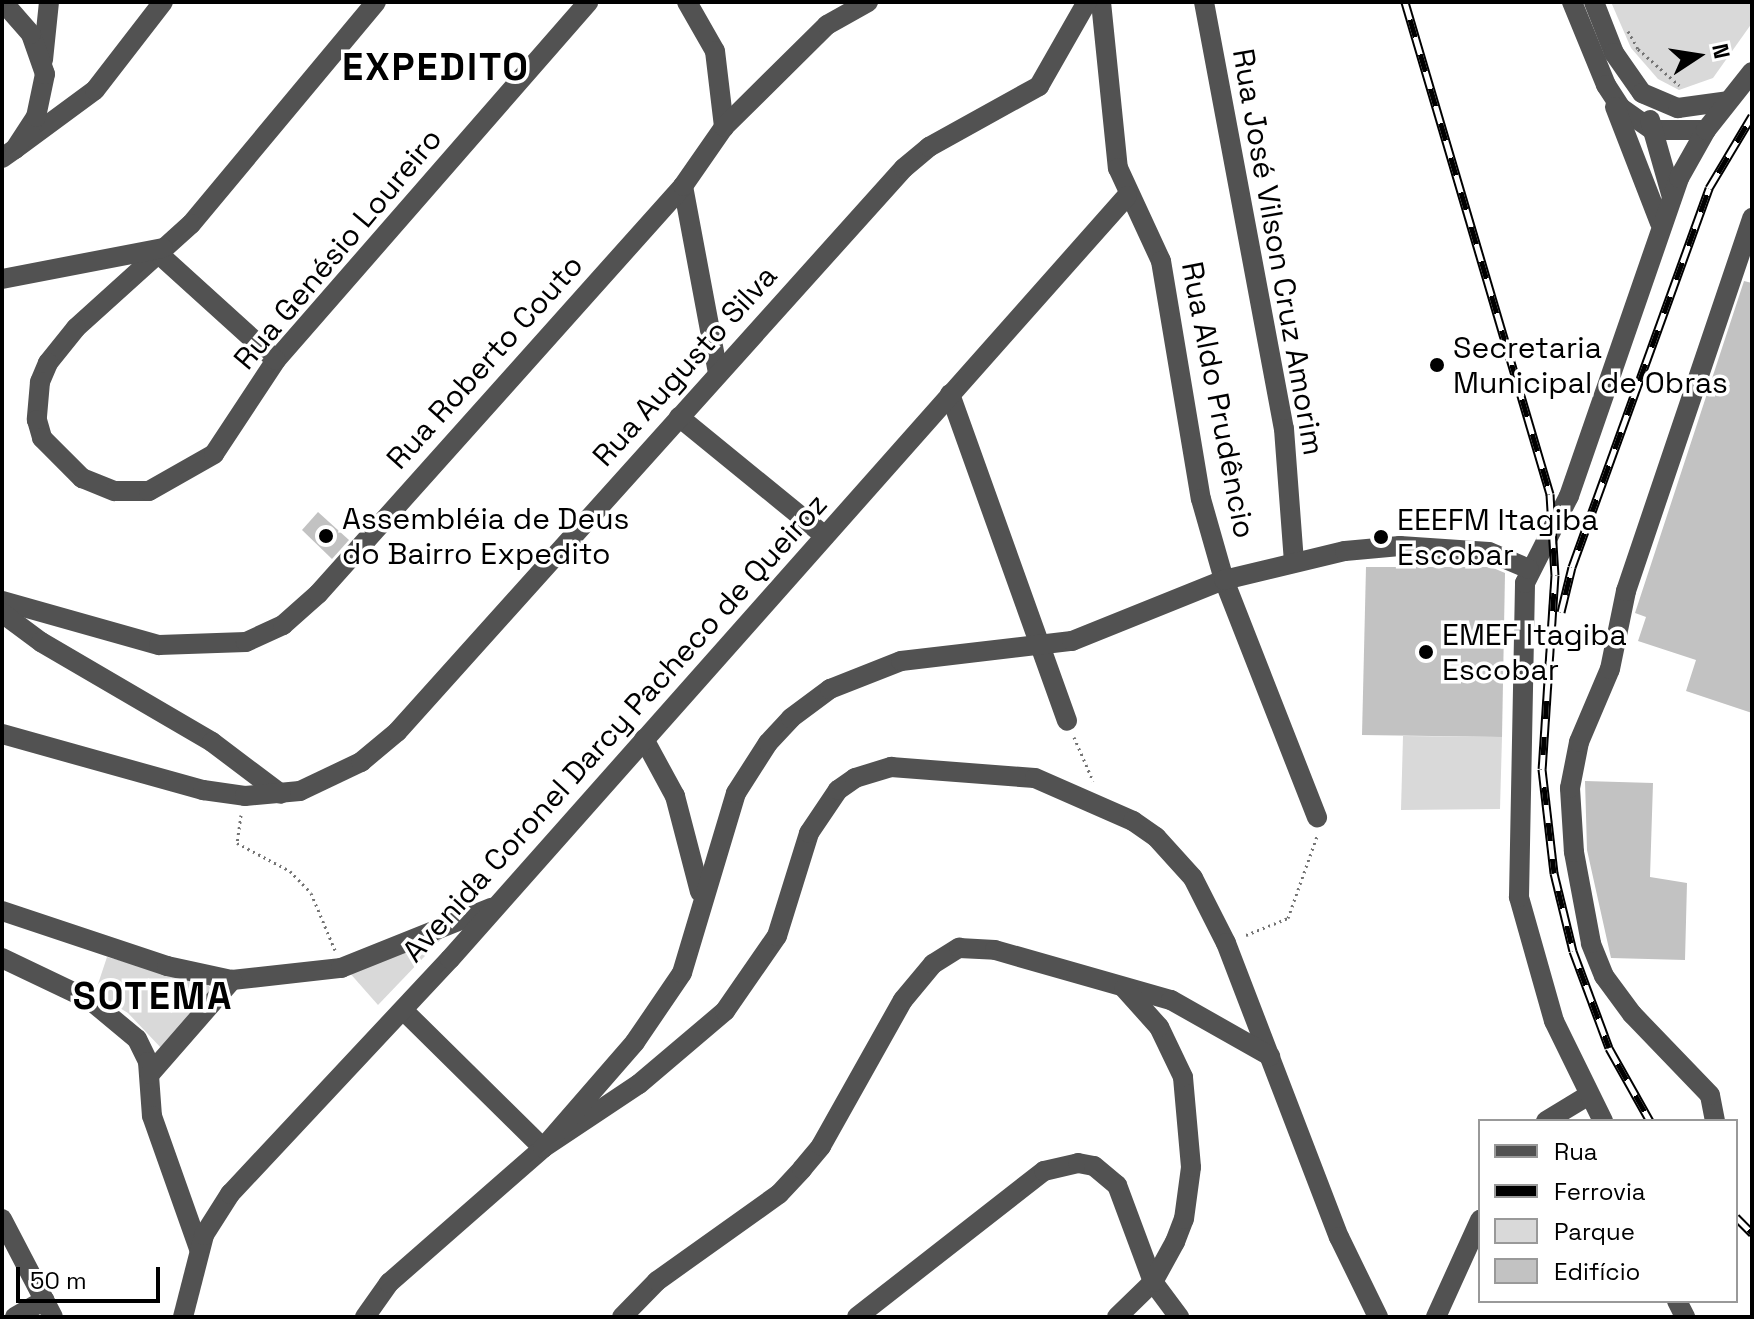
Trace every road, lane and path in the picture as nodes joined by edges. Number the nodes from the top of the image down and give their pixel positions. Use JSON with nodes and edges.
{"nodes":[{"id":1,"x":3,"y":2,"type":"edge"},
{"id":2,"x":49,"y":2,"type":"edge"},
{"id":3,"x":163,"y":2,"type":"edge"},
{"id":4,"x":376,"y":2,"type":"edge"},
{"id":5,"x":588,"y":2,"type":"edge"},
{"id":6,"x":687,"y":2,"type":"edge"},
{"id":7,"x":868,"y":2,"type":"edge"},
{"id":8,"x":1087,"y":2,"type":"edge"},
{"id":9,"x":1101,"y":2,"type":"edge"},
{"id":10,"x":1204,"y":2,"type":"edge"},
{"id":11,"x":1572,"y":2,"type":"edge"},
{"id":12,"x":1594,"y":2,"type":"edge"},
{"id":13,"x":1623,"y":22,"type":"dead end"},
{"id":14,"x":43,"y":60,"type":"junction"},
{"id":15,"x":1752,"y":72,"type":"edge"},
{"id":16,"x":1606,"y":85,"type":"junction"},
{"id":17,"x":1684,"y":88,"type":"dead end"},
{"id":18,"x":1642,"y":93,"type":"junction"},
{"id":19,"x":1728,"y":101,"type":"junction"},
{"id":20,"x":724,"y":127,"type":"junction"},
{"id":21,"x":1653,"y":130,"type":"junction"},
{"id":22,"x":1706,"y":130,"type":"junction"},
{"id":23,"x":9,"y":153,"type":"edge"},
{"id":24,"x":683,"y":186,"type":"junction"},
{"id":25,"x":1127,"y":196,"type":"junction"},
{"id":26,"x":1672,"y":197,"type":"junction"},
{"id":27,"x":1752,"y":218,"type":"edge"},
{"id":28,"x":1660,"y":223,"type":"junction"},
{"id":29,"x":164,"y":250,"type":"junction"},
{"id":30,"x":2,"y":279,"type":"edge"},
{"id":31,"x":276,"y":360,"type":"junction"},
{"id":32,"x":718,"y":373,"type":"junction"},
{"id":33,"x":950,"y":394,"type":"junction"},
{"id":34,"x":679,"y":417,"type":"junction"},
{"id":35,"x":825,"y":536,"type":"junction"},
{"id":36,"x":1294,"y":561,"type":"junction"},
{"id":37,"x":1529,"y":569,"type":"junction"},
{"id":38,"x":1224,"y":580,"type":"junction"},
{"id":39,"x":2,"y":601,"type":"edge"},
{"id":40,"x":2,"y":613,"type":"edge"},
{"id":41,"x":1040,"y":646,"type":"junction"},
{"id":42,"x":1067,"y":721,"type":"joint"},
{"id":43,"x":2,"y":734,"type":"edge"},
{"id":44,"x":644,"y":739,"type":"junction"},
{"id":45,"x":281,"y":794,"type":"junction"},
{"id":46,"x":1102,"y":803,"type":"junction"},
{"id":47,"x":1317,"y":817,"type":"joint"},
{"id":48,"x":239,"y":828,"type":"dead end"},
{"id":49,"x":495,"y":906,"type":"junction"},
{"id":50,"x":2,"y":911,"type":"edge"},
{"id":51,"x":698,"y":921,"type":"junction"},
{"id":52,"x":331,"y":937,"type":"dead end"},
{"id":53,"x":1226,"y":943,"type":"junction"},
{"id":54,"x":2,"y":958,"type":"edge"},
{"id":55,"x":232,"y":980,"type":"junction"},
{"id":56,"x":1119,"y":984,"type":"junction"},
{"id":57,"x":404,"y":1011,"type":"junction"},
{"id":58,"x":1270,"y":1056,"type":"junction"},
{"id":59,"x":150,"y":1074,"type":"junction"},
{"id":60,"x":1589,"y":1095,"type":"junction"},
{"id":61,"x":1549,"y":1119,"type":"edge"},
{"id":62,"x":1602,"y":1119,"type":"edge"},
{"id":63,"x":1715,"y":1119,"type":"edge"},
{"id":64,"x":543,"y":1148,"type":"junction"},
{"id":65,"x":2,"y":1219,"type":"edge"},
{"id":66,"x":1478,"y":1224,"type":"edge"},
{"id":67,"x":199,"y":1249,"type":"junction"},
{"id":68,"x":1153,"y":1282,"type":"junction"},
{"id":69,"x":49,"y":1308,"type":"edge"},
{"id":70,"x":15,"y":1317,"type":"edge"},
{"id":71,"x":183,"y":1317,"type":"edge"},
{"id":72,"x":365,"y":1317,"type":"edge"},
{"id":73,"x":622,"y":1317,"type":"edge"},
{"id":74,"x":857,"y":1317,"type":"edge"},
{"id":75,"x":1117,"y":1317,"type":"edge"},
{"id":76,"x":1179,"y":1317,"type":"edge"},
{"id":77,"x":1378,"y":1317,"type":"edge"},
{"id":78,"x":1436,"y":1317,"type":"edge"}],
"edges":[{"from":1,"to":14,"type":"street"},
{"from":2,"to":14,"type":"street"},
{"from":3,"to":23,"type":"street"},
{"from":4,"to":29,"type":"street","name":"Rua Genésio Loureiro"},
{"from":5,"to":31,"type":"street","name":"Rua Genésio Loureiro"},
{"from":6,"to":20,"type":"street"},
{"from":7,"to":20,"type":"street","name":"Rua Roberto Couto"},
{"from":8,"to":32,"type":"street","name":"Rua Augusto Silva"},
{"from":9,"to":25,"type":"street","name":"Rua Aldo Prudêncio"},
{"from":10,"to":36,"type":"street","name":"Rua José Vilson Cruz Amorim"},
{"from":11,"to":16,"type":"street"},
{"from":12,"to":18,"type":"street"},
{"from":13,"to":17,"type":"path"},
{"from":14,"to":23,"type":"street"},
{"from":15,"to":19,"type":"street"},
{"from":16,"to":21,"type":"street"},
{"from":16,"to":28,"type":"street"},
{"from":18,"to":19,"type":"street"},
{"from":18,"to":21,"type":"street"},
{"from":19,"to":22,"type":"street"},
{"from":20,"to":24,"type":"street","name":"Rua Roberto Couto"},
{"from":21,"to":22,"type":"street"},
{"from":21,"to":26,"type":"street"},
{"from":22,"to":26,"type":"street"},
{"from":24,"to":32,"type":"street"},
{"from":24,"to":39,"type":"street","name":"Rua Roberto Couto"},
{"from":25,"to":33,"type":"street","name":"Avenida Coronel Darcy Pacheco de Queiroz"},
{"from":25,"to":38,"type":"street","name":"Rua Aldo Prudêncio"},
{"from":26,"to":28,"type":"street"},
{"from":27,"to":63,"type":"street"},
{"from":28,"to":37,"type":"street"},
{"from":29,"to":30,"type":"street"},
{"from":29,"to":31,"type":"street"},
{"from":29,"to":31,"type":"street","name":"Rua Genésio Loureiro"},
{"from":32,"to":34,"type":"street","name":"Rua Augusto Silva"},
{"from":33,"to":35,"type":"street","name":"Avenida Coronel Darcy Pacheco de Queiroz"},
{"from":33,"to":41,"type":"street"},
{"from":34,"to":35,"type":"street"},
{"from":34,"to":45,"type":"street","name":"Rua Augusto Silva"},
{"from":35,"to":44,"type":"street","name":"Avenida Coronel Darcy Pacheco de Queiroz"},
{"from":36,"to":37,"type":"street"},
{"from":36,"to":38,"type":"street"},
{"from":37,"to":60,"type":"street"},
{"from":38,"to":41,"type":"street"},
{"from":38,"to":47,"type":"street","name":"Rua Aldo Prudêncio"},
{"from":40,"to":45,"type":"street"},
{"from":41,"to":42,"type":"street"},
{"from":41,"to":51,"type":"street"},
{"from":42,"to":46,"type":"path"},
{"from":43,"to":45,"type":"street","name":"Rua Augusto Silva"},
{"from":44,"to":49,"type":"street","name":"Avenida Coronel Darcy Pacheco de Queiroz"},
{"from":44,"to":51,"type":"street"},
{"from":46,"to":53,"type":"street"},
{"from":46,"to":64,"type":"street"},
{"from":47,"to":53,"type":"path"},
{"from":48,"to":52,"type":"path"},
{"from":49,"to":55,"type":"street"},
{"from":49,"to":57,"type":"street","name":"Avenida Coronel Darcy Pacheco de Queiroz"},
{"from":50,"to":55,"type":"street"},
{"from":51,"to":64,"type":"street"},
{"from":53,"to":58,"type":"street"},
{"from":54,"to":59,"type":"street"},
{"from":55,"to":59,"type":"street"},
{"from":56,"to":58,"type":"street"},
{"from":56,"to":68,"type":"street"},
{"from":56,"to":73,"type":"street"},
{"from":57,"to":64,"type":"street"},
{"from":57,"to":67,"type":"street","name":"Avenida Coronel Darcy Pacheco de Queiroz"},
{"from":58,"to":77,"type":"street"},
{"from":59,"to":67,"type":"street"},
{"from":60,"to":61,"type":"street"},
{"from":60,"to":62,"type":"street"},
{"from":64,"to":72,"type":"street"},
{"from":65,"to":69,"type":"street"},
{"from":66,"to":78,"type":"street"},
{"from":67,"to":71,"type":"street","name":"Avenida Coronel Darcy Pacheco de Queiroz"},
{"from":68,"to":74,"type":"street"},
{"from":68,"to":75,"type":"street"},
{"from":68,"to":76,"type":"street"},
{"from":69,"to":70,"type":"street"}]}
